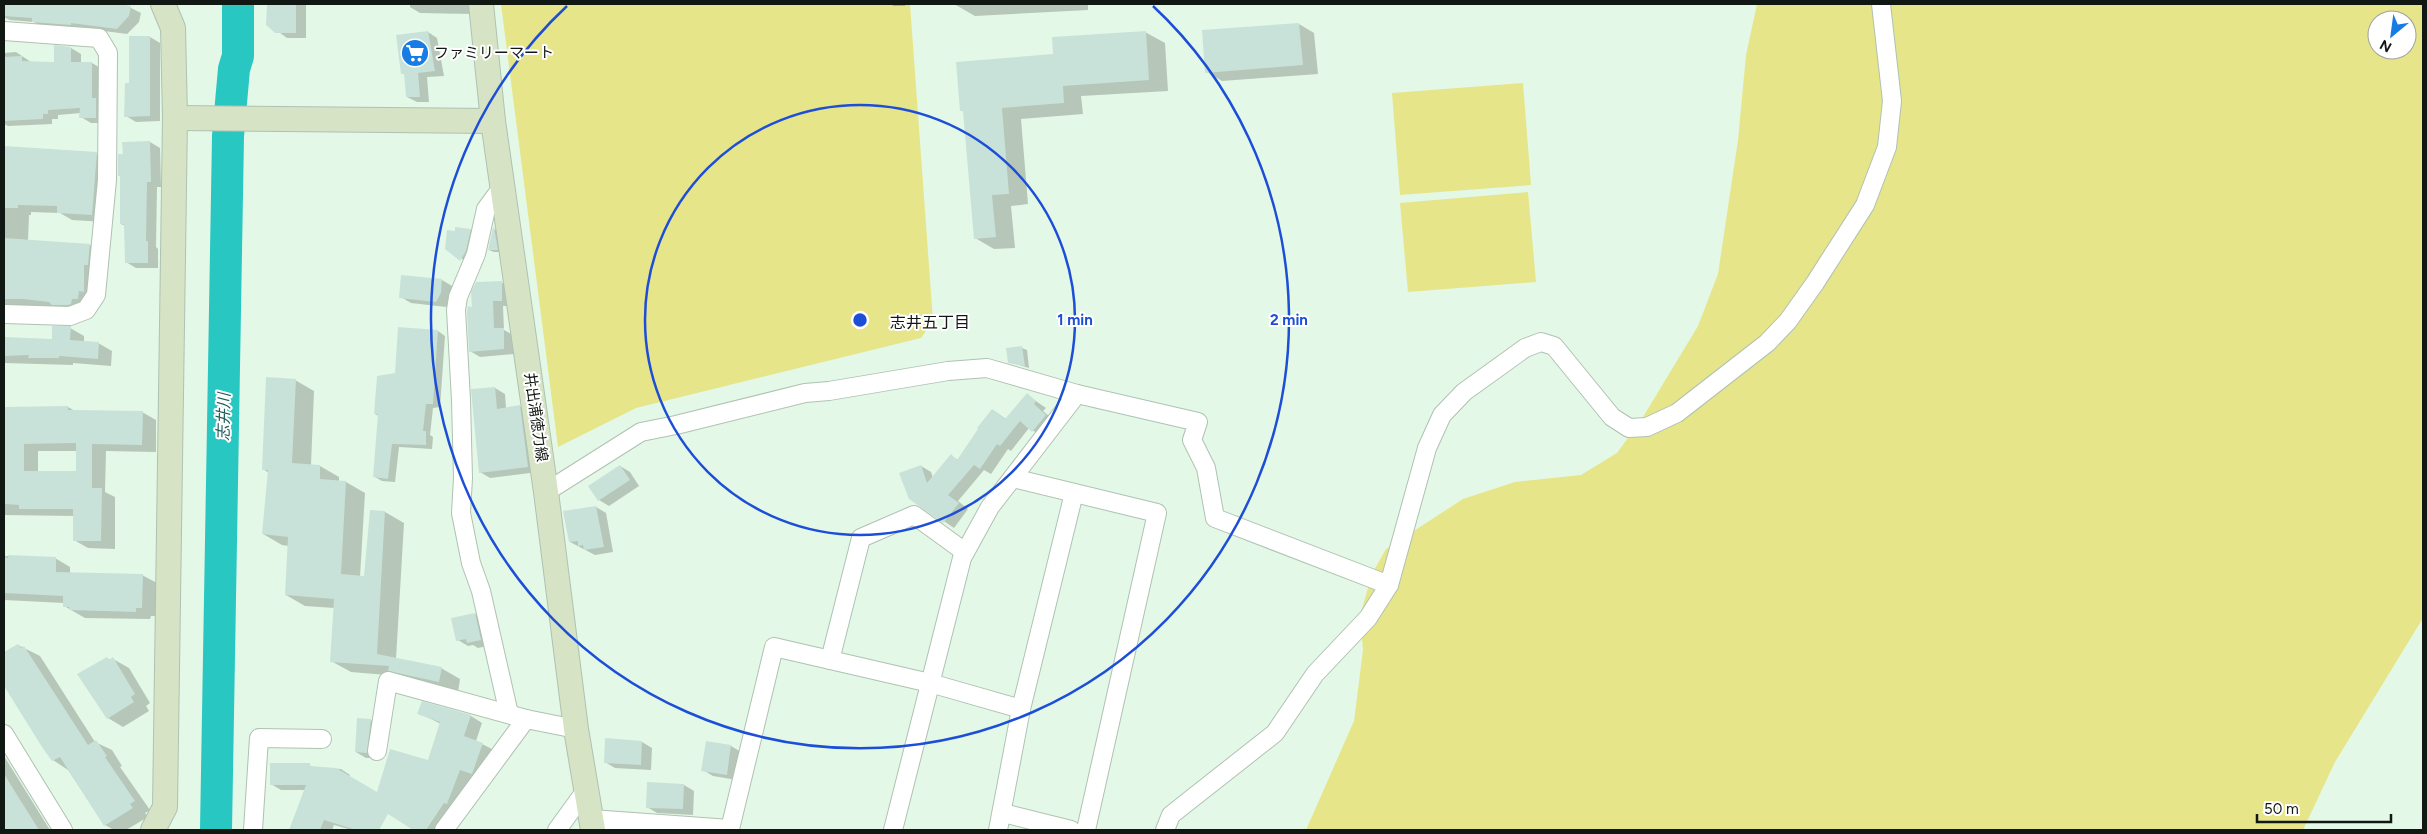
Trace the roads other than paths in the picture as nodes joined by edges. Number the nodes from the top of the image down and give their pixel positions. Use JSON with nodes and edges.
{"nodes":[{"id":1,"x":163,"y":4,"type":"edge"},
{"id":2,"x":481,"y":4,"type":"edge"},
{"id":3,"x":1881,"y":4,"type":"edge"},
{"id":4,"x":4,"y":31,"type":"edge"},
{"id":5,"x":175,"y":118,"type":"junction"},
{"id":6,"x":493,"y":120,"type":"junction"},
{"id":7,"x":503,"y":186,"type":"junction"},
{"id":8,"x":4,"y":314,"type":"edge"},
{"id":9,"x":1077,"y":394,"type":"junction"},
{"id":10,"x":1013,"y":478,"type":"junction"},
{"id":11,"x":546,"y":492,"type":"junction"},
{"id":12,"x":1074,"y":493,"type":"junction"},
{"id":13,"x":965,"y":552,"type":"junction"},
{"id":14,"x":1390,"y":585,"type":"junction"},
{"id":15,"x":830,"y":660,"type":"junction"},
{"id":16,"x":930,"y":683,"type":"junction"},
{"id":17,"x":1021,"y":709,"type":"junction"},
{"id":18,"x":518,"y":716,"type":"junction"},
{"id":19,"x":576,"y":729,"type":"junction"},
{"id":20,"x":4,"y":734,"type":"edge"},
{"id":21,"x":322,"y":739,"type":"dead end"},
{"id":22,"x":377,"y":751,"type":"dead end"},
{"id":23,"x":586,"y":790,"type":"junction"},
{"id":24,"x":1001,"y":822,"type":"edge"},
{"id":25,"x":592,"y":824,"type":"edge"},
{"id":26,"x":63,"y":830,"type":"edge"},
{"id":27,"x":153,"y":830,"type":"edge"},
{"id":28,"x":253,"y":830,"type":"edge"},
{"id":29,"x":444,"y":830,"type":"edge"},
{"id":30,"x":557,"y":830,"type":"edge"},
{"id":31,"x":893,"y":830,"type":"edge"},
{"id":32,"x":1071,"y":830,"type":"edge"},
{"id":33,"x":1086,"y":830,"type":"edge"},
{"id":34,"x":1165,"y":830,"type":"edge"}],
"edges":[{"from":1,"to":5,"type":"street"},
{"from":2,"to":6,"type":"street","name":"井出浦徳力線"},
{"from":3,"to":14,"type":"street"},
{"from":4,"to":8,"type":"street"},
{"from":5,"to":6,"type":"street"},
{"from":5,"to":27,"type":"street"},
{"from":6,"to":7,"type":"street","name":"井出浦徳力線"},
{"from":7,"to":11,"type":"street","name":"井出浦徳力線"},
{"from":7,"to":18,"type":"street"},
{"from":9,"to":10,"type":"street"},
{"from":9,"to":11,"type":"street"},
{"from":9,"to":14,"type":"street"},
{"from":10,"to":12,"type":"street"},
{"from":10,"to":13,"type":"street"},
{"from":11,"to":19,"type":"street","name":"井出浦徳力線"},
{"from":12,"to":17,"type":"street"},
{"from":12,"to":33,"type":"street"},
{"from":13,"to":15,"type":"street"},
{"from":13,"to":16,"type":"street"},
{"from":14,"to":34,"type":"street"},
{"from":15,"to":16,"type":"street"},
{"from":15,"to":25,"type":"street"},
{"from":16,"to":17,"type":"street"},
{"from":16,"to":31,"type":"street"},
{"from":17,"to":24,"type":"street"},
{"from":18,"to":19,"type":"street"},
{"from":18,"to":22,"type":"street"},
{"from":18,"to":29,"type":"street"},
{"from":19,"to":23,"type":"street","name":"井出浦徳力線"},
{"from":20,"to":26,"type":"street"},
{"from":21,"to":28,"type":"street"},
{"from":23,"to":25,"type":"street","name":"井出浦徳力線"},
{"from":23,"to":30,"type":"street"},
{"from":24,"to":32,"type":"street"}]}
